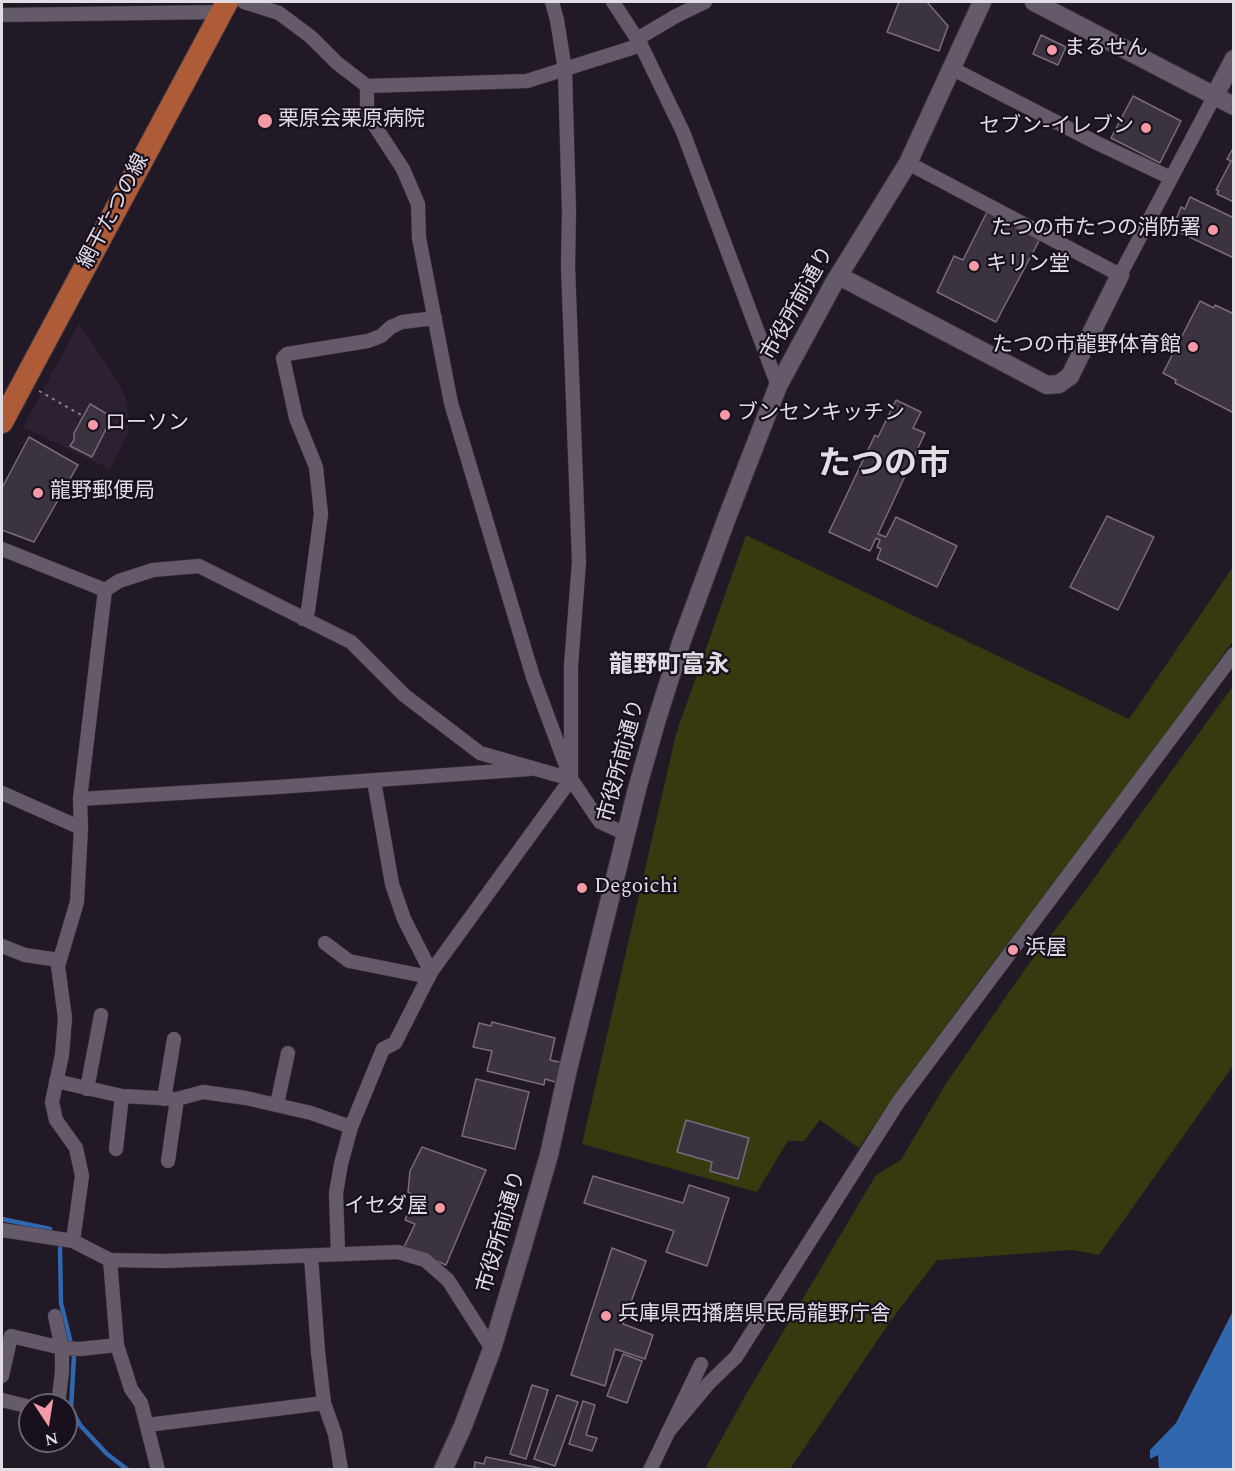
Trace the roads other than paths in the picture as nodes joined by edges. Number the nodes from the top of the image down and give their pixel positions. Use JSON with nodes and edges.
{"nodes":[{"id":1,"x":244,"y":2,"type":"edge"},
{"id":2,"x":552,"y":2,"type":"edge"},
{"id":3,"x":614,"y":2,"type":"edge"},
{"id":4,"x":705,"y":2,"type":"edge"},
{"id":5,"x":982,"y":2,"type":"edge"},
{"id":6,"x":1034,"y":2,"type":"edge"},
{"id":7,"x":225,"y":7,"type":"edge"},
{"id":8,"x":2,"y":15,"type":"edge"},
{"id":9,"x":639,"y":42,"type":"junction"},
{"id":10,"x":1233,"y":59,"type":"edge"},
{"id":11,"x":951,"y":68,"type":"junction"},
{"id":12,"x":565,"y":70,"type":"junction"},
{"id":13,"x":367,"y":86,"type":"junction"},
{"id":14,"x":1214,"y":97,"type":"junction"},
{"id":15,"x":1233,"y":106,"type":"edge"},
{"id":16,"x":908,"y":163,"type":"junction"},
{"id":17,"x":1171,"y":178,"type":"junction"},
{"id":18,"x":1120,"y":275,"type":"junction"},
{"id":19,"x":838,"y":276,"type":"junction"},
{"id":20,"x":435,"y":318,"type":"junction"},
{"id":21,"x":778,"y":386,"type":"junction"},
{"id":22,"x":2,"y":422,"type":"edge"},
{"id":23,"x":2,"y":549,"type":"edge"},
{"id":24,"x":105,"y":590,"type":"junction"},
{"id":25,"x":303,"y":619,"type":"junction"},
{"id":26,"x":1233,"y":654,"type":"edge"},
{"id":27,"x":530,"y":769,"type":"junction"},
{"id":28,"x":571,"y":779,"type":"junction"},
{"id":29,"x":374,"y":781,"type":"junction"},
{"id":30,"x":2,"y":793,"type":"edge"},
{"id":31,"x":80,"y":799,"type":"junction"},
{"id":32,"x":81,"y":828,"type":"junction"},
{"id":33,"x":626,"y":834,"type":"junction"},
{"id":34,"x":324,"y":943,"type":"dead end"},
{"id":35,"x":2,"y":946,"type":"edge"},
{"id":36,"x":59,"y":960,"type":"junction"},
{"id":37,"x":430,"y":975,"type":"junction"},
{"id":38,"x":101,"y":1015,"type":"dead end"},
{"id":39,"x":174,"y":1039,"type":"dead end"},
{"id":40,"x":288,"y":1053,"type":"dead end"},
{"id":41,"x":56,"y":1081,"type":"junction"},
{"id":42,"x":87,"y":1089,"type":"junction"},
{"id":43,"x":122,"y":1096,"type":"junction"},
{"id":44,"x":171,"y":1099,"type":"junction"},
{"id":45,"x":277,"y":1104,"type":"junction"},
{"id":46,"x":351,"y":1127,"type":"junction"},
{"id":47,"x":116,"y":1149,"type":"dead end"},
{"id":48,"x":168,"y":1161,"type":"dead end"},
{"id":49,"x":2,"y":1230,"type":"edge"},
{"id":50,"x":73,"y":1241,"type":"junction"},
{"id":51,"x":338,"y":1254,"type":"junction"},
{"id":52,"x":311,"y":1256,"type":"junction"},
{"id":53,"x":110,"y":1260,"type":"junction"},
{"id":54,"x":55,"y":1316,"type":"dead end"},
{"id":55,"x":117,"y":1345,"type":"junction"},
{"id":56,"x":62,"y":1348,"type":"junction"},
{"id":57,"x":492,"y":1349,"type":"junction"},
{"id":58,"x":701,"y":1364,"type":"dead end"},
{"id":59,"x":2,"y":1376,"type":"edge"},
{"id":60,"x":59,"y":1393,"type":"edge"},
{"id":61,"x":2,"y":1400,"type":"edge"},
{"id":62,"x":324,"y":1403,"type":"junction"},
{"id":63,"x":18,"y":1404,"type":"edge"},
{"id":64,"x":147,"y":1425,"type":"junction"},
{"id":65,"x":668,"y":1432,"type":"junction"},
{"id":66,"x":158,"y":1470,"type":"edge"},
{"id":67,"x":341,"y":1470,"type":"edge"},
{"id":68,"x":443,"y":1470,"type":"edge"},
{"id":69,"x":650,"y":1470,"type":"edge"}],
"edges":[{"from":1,"to":13,"type":"street"},
{"from":2,"to":12,"type":"street"},
{"from":3,"to":9,"type":"street"},
{"from":4,"to":9,"type":"street"},
{"from":5,"to":11,"type":"street","name":"市役所前通り"},
{"from":6,"to":14,"type":"street"},
{"from":7,"to":8,"type":"street"},
{"from":7,"to":22,"type":"main road","name":"網干たつの線"},
{"from":9,"to":12,"type":"street"},
{"from":9,"to":21,"type":"street"},
{"from":10,"to":14,"type":"street"},
{"from":11,"to":16,"type":"street","name":"市役所前通り"},
{"from":11,"to":17,"type":"street"},
{"from":12,"to":13,"type":"street"},
{"from":12,"to":28,"type":"street"},
{"from":13,"to":20,"type":"street"},
{"from":14,"to":15,"type":"street"},
{"from":14,"to":17,"type":"street"},
{"from":16,"to":18,"type":"street"},
{"from":16,"to":19,"type":"street","name":"市役所前通り"},
{"from":17,"to":18,"type":"street"},
{"from":18,"to":19,"type":"street"},
{"from":19,"to":21,"type":"street","name":"市役所前通り"},
{"from":20,"to":25,"type":"street"},
{"from":20,"to":28,"type":"street"},
{"from":21,"to":33,"type":"street","name":"市役所前通り"},
{"from":23,"to":24,"type":"street"},
{"from":24,"to":25,"type":"street"},
{"from":24,"to":31,"type":"street"},
{"from":25,"to":27,"type":"street"},
{"from":26,"to":65,"type":"street"},
{"from":27,"to":28,"type":"street"},
{"from":27,"to":29,"type":"street"},
{"from":28,"to":33,"type":"street"},
{"from":28,"to":37,"type":"street"},
{"from":29,"to":31,"type":"street"},
{"from":29,"to":37,"type":"street"},
{"from":30,"to":32,"type":"street"},
{"from":31,"to":32,"type":"street"},
{"from":32,"to":36,"type":"street"},
{"from":33,"to":57,"type":"street","name":"市役所前通り"},
{"from":34,"to":37,"type":"street"},
{"from":35,"to":36,"type":"street"},
{"from":36,"to":41,"type":"street"},
{"from":37,"to":46,"type":"street"},
{"from":38,"to":42,"type":"street"},
{"from":39,"to":44,"type":"street"},
{"from":40,"to":45,"type":"street"},
{"from":41,"to":42,"type":"street"},
{"from":41,"to":50,"type":"street"},
{"from":42,"to":43,"type":"street"},
{"from":43,"to":44,"type":"street"},
{"from":43,"to":47,"type":"street"},
{"from":44,"to":45,"type":"street"},
{"from":44,"to":48,"type":"street"},
{"from":45,"to":46,"type":"street"},
{"from":46,"to":51,"type":"street"},
{"from":49,"to":50,"type":"street"},
{"from":50,"to":53,"type":"street"},
{"from":51,"to":52,"type":"street"},
{"from":51,"to":57,"type":"street"},
{"from":52,"to":53,"type":"street"},
{"from":52,"to":62,"type":"street"},
{"from":53,"to":55,"type":"street"},
{"from":54,"to":56,"type":"street"},
{"from":55,"to":56,"type":"street"},
{"from":55,"to":64,"type":"street"},
{"from":56,"to":59,"type":"street"},
{"from":56,"to":60,"type":"street"},
{"from":57,"to":68,"type":"street","name":"市役所前通り"},
{"from":58,"to":65,"type":"street"},
{"from":61,"to":63,"type":"street"},
{"from":62,"to":64,"type":"street"},
{"from":62,"to":67,"type":"street"},
{"from":64,"to":66,"type":"street"},
{"from":65,"to":69,"type":"street"}]}
